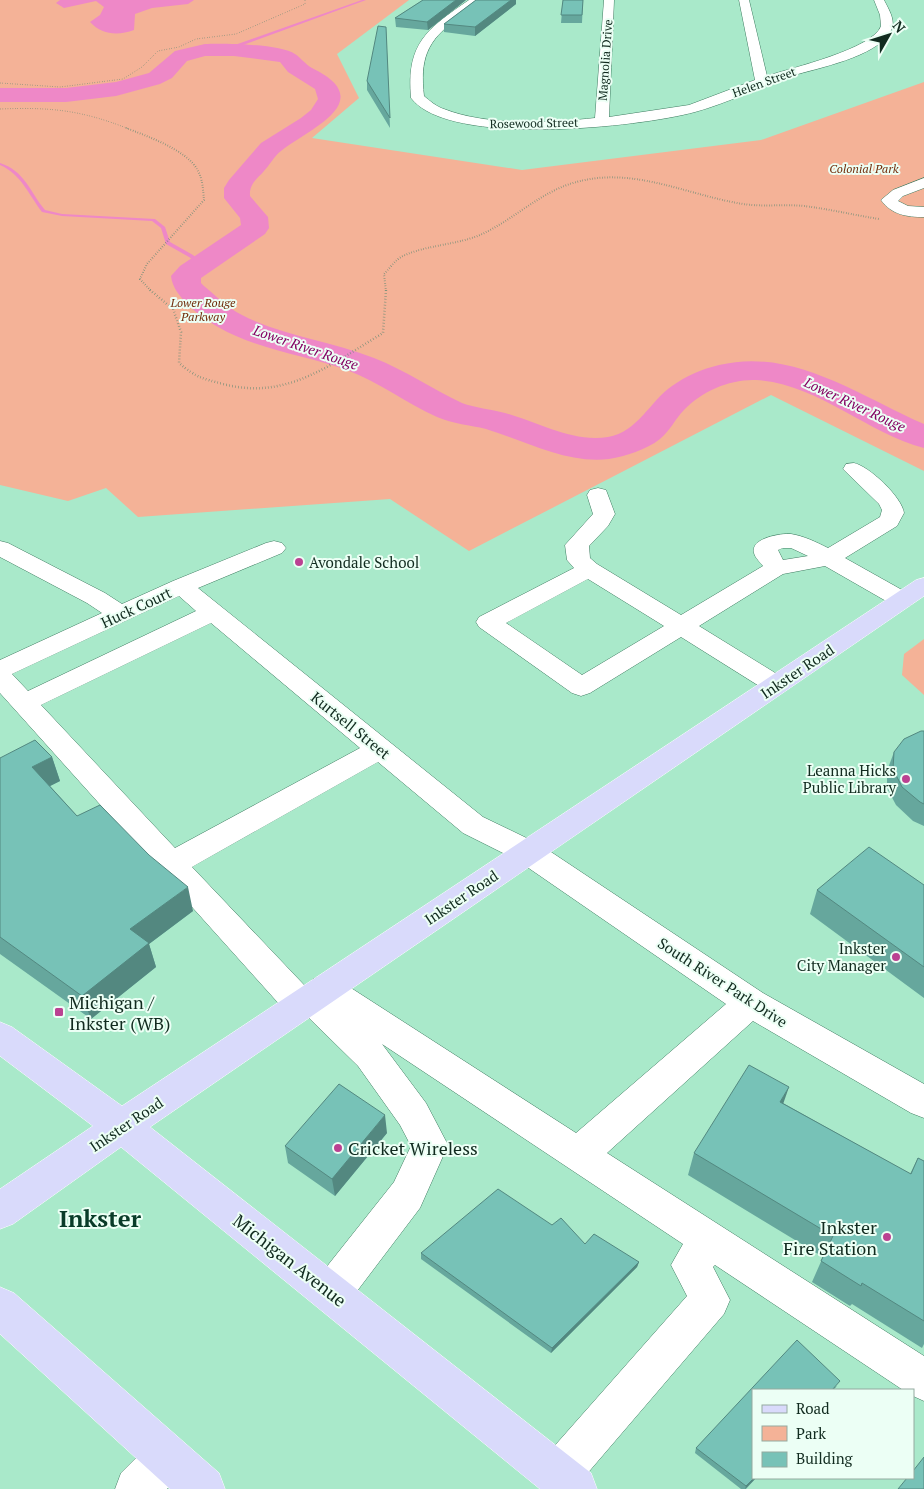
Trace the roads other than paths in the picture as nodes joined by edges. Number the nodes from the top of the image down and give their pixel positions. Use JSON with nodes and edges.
{"nodes":[{"id":1,"x":476,"y":0,"type":"edge"},
{"id":2,"x":609,"y":0,"type":"edge"},
{"id":3,"x":744,"y":0,"type":"edge"},
{"id":4,"x":879,"y":0,"type":"edge"},
{"id":5,"x":762,"y":82,"type":"junction"},
{"id":6,"x":602,"y":121,"type":"junction"},
{"id":7,"x":924,"y":183,"type":"edge"},
{"id":8,"x":924,"y":212,"type":"edge"},
{"id":9,"x":854,"y":469,"type":"dead end"},
{"id":10,"x":598,"y":494,"type":"dead end"},
{"id":11,"x":0,"y":548,"type":"edge"},
{"id":12,"x":274,"y":548,"type":"dead end"},
{"id":13,"x":828,"y":558,"type":"junction"},
{"id":14,"x":589,"y":569,"type":"junction"},
{"id":15,"x":182,"y":586,"type":"junction"},
{"id":16,"x":913,"y":593,"type":"edge"},
{"id":17,"x":214,"y":612,"type":"junction"},
{"id":18,"x":120,"y":614,"type":"junction"},
{"id":19,"x":680,"y":626,"type":"junction"},
{"id":20,"x":0,"y":670,"type":"edge"},
{"id":21,"x":0,"y":677,"type":"edge"},
{"id":22,"x":776,"y":685,"type":"junction"},
{"id":23,"x":24,"y":703,"type":"junction"},
{"id":24,"x":380,"y":749,"type":"junction"},
{"id":25,"x":528,"y":852,"type":"junction"},
{"id":26,"x":172,"y":864,"type":"junction"},
{"id":27,"x":313,"y":998,"type":"junction"},
{"id":28,"x":751,"y":1003,"type":"junction"},
{"id":29,"x":0,"y":1037,"type":"edge"},
{"id":30,"x":924,"y":1102,"type":"edge"},
{"id":31,"x":122,"y":1126,"type":"junction"},
{"id":32,"x":579,"y":1154,"type":"junction"},
{"id":33,"x":0,"y":1212,"type":"edge"},
{"id":34,"x":710,"y":1240,"type":"junction"},
{"id":35,"x":331,"y":1293,"type":"junction"},
{"id":36,"x":0,"y":1308,"type":"edge"},
{"id":37,"x":924,"y":1380,"type":"edge"},
{"id":38,"x":167,"y":1457,"type":"junction"},
{"id":39,"x":567,"y":1482,"type":"edge"},
{"id":40,"x":137,"y":1489,"type":"edge"},
{"id":41,"x":202,"y":1489,"type":"edge"}],
"edges":[{"from":1,"to":6,"type":"street","name":"Rosewood Street"},
{"from":2,"to":6,"type":"street","name":"Magnolia Drive"},
{"from":3,"to":5,"type":"street"},
{"from":4,"to":5,"type":"street","name":"Helen Street"},
{"from":5,"to":6,"type":"street","name":"Helen Street"},
{"from":7,"to":8,"type":"street"},
{"from":9,"to":13,"type":"street"},
{"from":10,"to":14,"type":"street"},
{"from":11,"to":18,"type":"street"},
{"from":12,"to":15,"type":"street","name":"Huck Court"},
{"from":13,"to":16,"type":"street"},
{"from":13,"to":19,"type":"street"},
{"from":14,"to":19,"type":"street"},
{"from":14,"to":19,"type":"street"},
{"from":15,"to":17,"type":"street","name":"Kurtsell Street"},
{"from":15,"to":18,"type":"street","name":"Huck Court"},
{"from":16,"to":22,"type":"main road","name":"Inkster Road"},
{"from":17,"to":23,"type":"street"},
{"from":17,"to":24,"type":"street","name":"Kurtsell Street"},
{"from":18,"to":20,"type":"street","name":"Huck Court"},
{"from":19,"to":22,"type":"street"},
{"from":21,"to":23,"type":"street"},
{"from":22,"to":25,"type":"main road","name":"Inkster Road"},
{"from":23,"to":26,"type":"street"},
{"from":24,"to":25,"type":"street","name":"Kurtsell Street"},
{"from":24,"to":26,"type":"street"},
{"from":25,"to":27,"type":"main road","name":"Inkster Road"},
{"from":25,"to":28,"type":"street","name":"South River Park Drive"},
{"from":26,"to":27,"type":"street"},
{"from":27,"to":31,"type":"main road","name":"Inkster Road"},
{"from":27,"to":32,"type":"street"},
{"from":27,"to":35,"type":"street"},
{"from":28,"to":30,"type":"street","name":"South River Park Drive"},
{"from":28,"to":32,"type":"street"},
{"from":29,"to":31,"type":"main road","name":"Michigan Avenue"},
{"from":31,"to":33,"type":"main road","name":"Inkster Road"},
{"from":31,"to":35,"type":"main road","name":"Michigan Avenue"},
{"from":32,"to":34,"type":"street"},
{"from":34,"to":37,"type":"street"},
{"from":34,"to":39,"type":"street"},
{"from":35,"to":39,"type":"main road","name":"Michigan Avenue"},
{"from":36,"to":38,"type":"main road"},
{"from":38,"to":40,"type":"street"},
{"from":38,"to":41,"type":"main road"}]}
